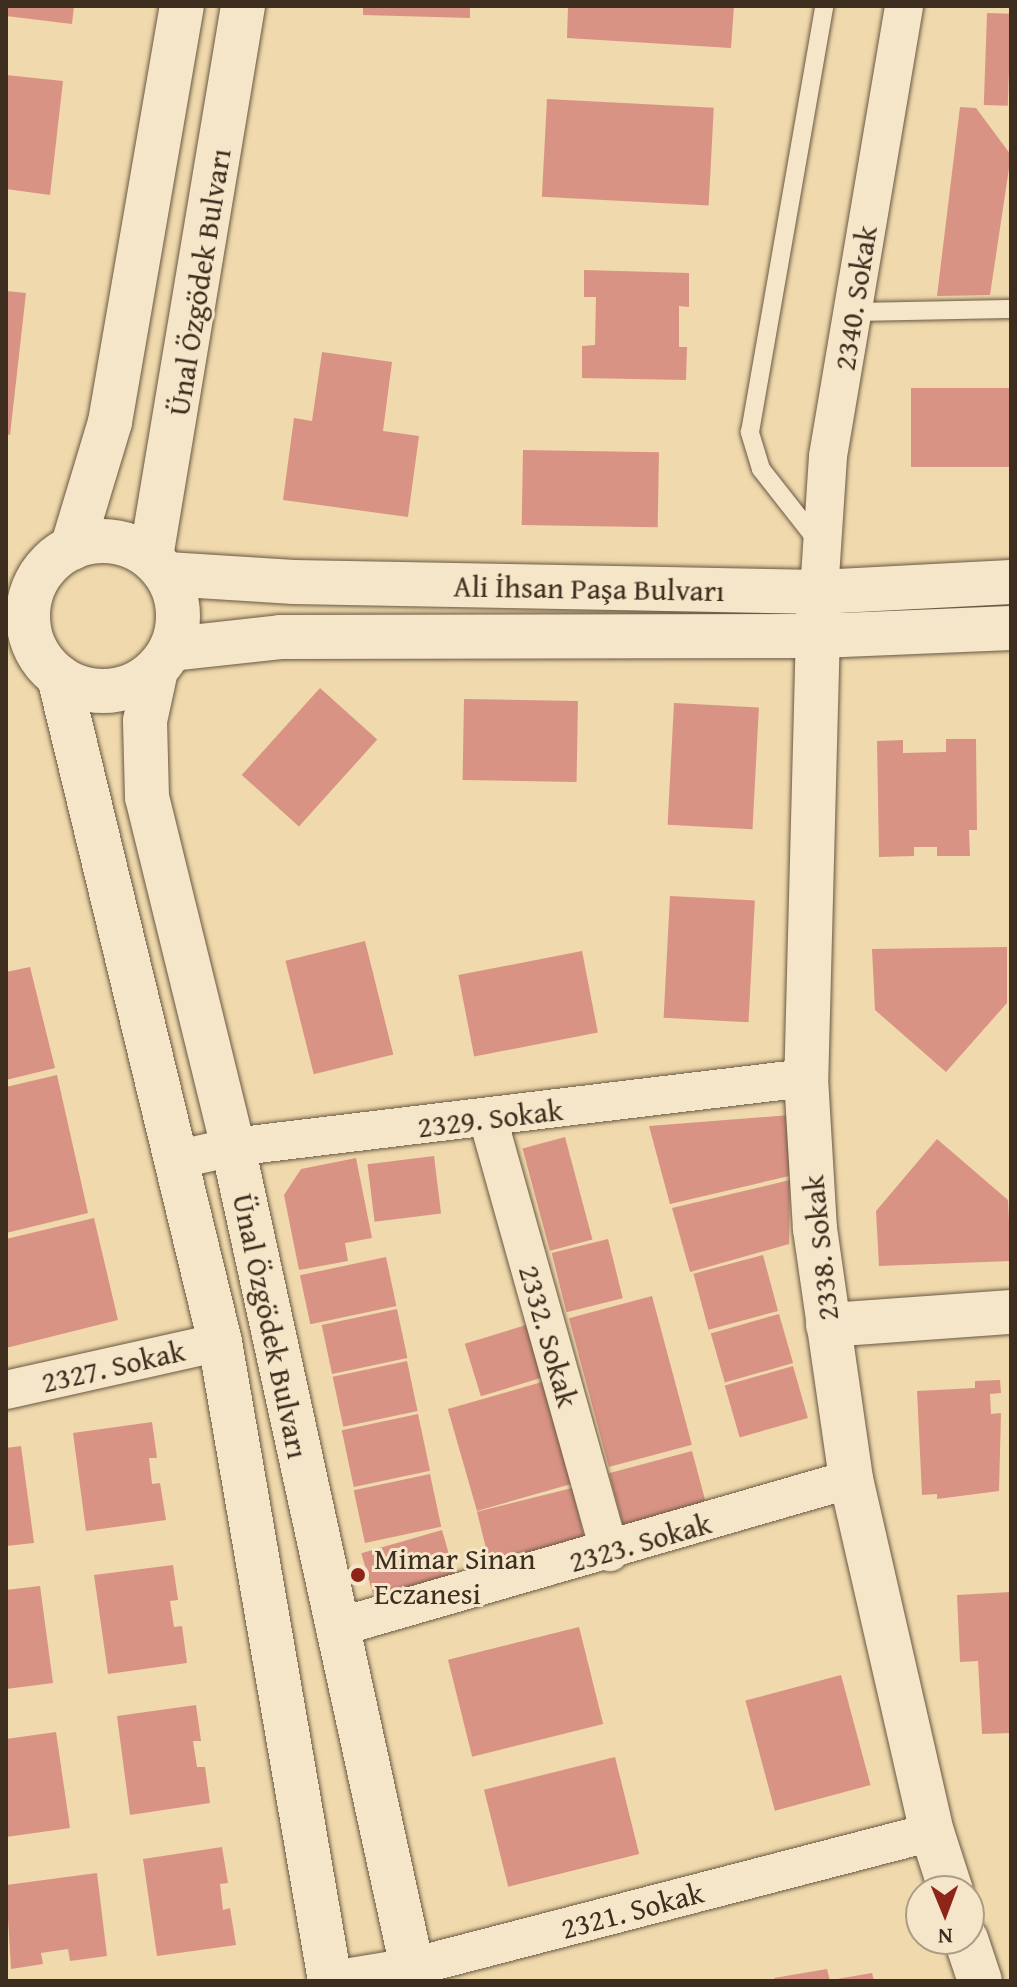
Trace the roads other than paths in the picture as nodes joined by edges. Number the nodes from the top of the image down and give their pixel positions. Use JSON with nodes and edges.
{"nodes":[{"id":1,"x":182,"y":6,"type":"edge"},
{"id":2,"x":243,"y":6,"type":"edge"},
{"id":3,"x":824,"y":6,"type":"edge"},
{"id":4,"x":904,"y":6,"type":"edge"},
{"id":5,"x":1011,"y":309,"type":"edge"},
{"id":6,"x":853,"y":312,"type":"junction"},
{"id":7,"x":822,"y":547,"type":"junction"},
{"id":8,"x":72,"y":548,"type":"junction"},
{"id":9,"x":159,"y":566,"type":"junction"},
{"id":10,"x":1011,"y":582,"type":"edge"},
{"id":11,"x":819,"y":592,"type":"junction"},
{"id":12,"x":18,"y":603,"type":"edge"},
{"id":13,"x":1011,"y":628,"type":"edge"},
{"id":14,"x":819,"y":636,"type":"junction"},
{"id":15,"x":164,"y":660,"type":"junction"},
{"id":16,"x":35,"y":667,"type":"edge"},
{"id":17,"x":806,"y":1078,"type":"junction"},
{"id":18,"x":488,"y":1119,"type":"junction"},
{"id":19,"x":233,"y":1147,"type":"junction"},
{"id":20,"x":175,"y":1160,"type":"junction"},
{"id":21,"x":1011,"y":1312,"type":"edge"},
{"id":22,"x":828,"y":1325,"type":"junction"},
{"id":23,"x":220,"y":1342,"type":"junction"},
{"id":24,"x":6,"y":1390,"type":"edge"},
{"id":25,"x":851,"y":1479,"type":"junction"},
{"id":26,"x":610,"y":1552,"type":"junction"},
{"id":27,"x":335,"y":1628,"type":"junction"},
{"id":28,"x":932,"y":1832,"type":"junction"},
{"id":29,"x":946,"y":1875,"type":"edge"},
{"id":30,"x":971,"y":1955,"type":"edge"},
{"id":31,"x":414,"y":1974,"type":"edge"},
{"id":32,"x":329,"y":1981,"type":"edge"},
{"id":33,"x":980,"y":1981,"type":"edge"}],
"edges":[{"from":1,"to":8,"type":"main road","name":"Ünal Özgödek Bulvarı"},
{"from":2,"to":9,"type":"main road","name":"Ünal Özgödek Bulvarı"},
{"from":3,"to":7,"type":"lane"},
{"from":4,"to":6,"type":"street","name":"2340. Sokak"},
{"from":5,"to":6,"type":"lane"},
{"from":6,"to":7,"type":"street","name":"2340. Sokak"},
{"from":7,"to":11,"type":"street","name":"2340. Sokak"},
{"from":8,"to":9,"type":"main road"},
{"from":8,"to":12,"type":"main road"},
{"from":9,"to":11,"type":"main road","name":"Ali İhsan Paşa Bulvarı"},
{"from":9,"to":15,"type":"main road"},
{"from":10,"to":11,"type":"main road","name":"Ali İhsan Paşa Bulvarı"},
{"from":11,"to":14,"type":"main road","name":"2338. Sokak"},
{"from":12,"to":16,"type":"main road"},
{"from":13,"to":14,"type":"main road","name":"Ali İhsan Paşa Bulvarı"},
{"from":14,"to":15,"type":"main road","name":"Ali İhsan Paşa Bulvarı"},
{"from":14,"to":17,"type":"main road","name":"2338. Sokak"},
{"from":15,"to":16,"type":"main road"},
{"from":15,"to":19,"type":"main road","name":"Ünal Özgödek Bulvarı"},
{"from":16,"to":20,"type":"main road","name":"Ünal Özgödek Bulvarı"},
{"from":17,"to":18,"type":"street","name":"2329. Sokak"},
{"from":17,"to":22,"type":"main road","name":"2338. Sokak"},
{"from":18,"to":19,"type":"street","name":"2329. Sokak"},
{"from":18,"to":26,"type":"street","name":"2332. Sokak"},
{"from":19,"to":20,"type":"street","name":"2329. Sokak"},
{"from":19,"to":27,"type":"main road","name":"Ünal Özgödek Bulvarı"},
{"from":20,"to":23,"type":"main road","name":"Ünal Özgödek Bulvarı"},
{"from":21,"to":22,"type":"main road"},
{"from":22,"to":25,"type":"main road","name":"2338. Sokak"},
{"from":23,"to":24,"type":"street","name":"2327. Sokak"},
{"from":23,"to":32,"type":"main road","name":"Ünal Özgödek Bulvarı"},
{"from":25,"to":26,"type":"street","name":"2323. Sokak"},
{"from":25,"to":28,"type":"main road","name":"2338. Sokak"},
{"from":26,"to":27,"type":"street","name":"2323. Sokak"},
{"from":27,"to":31,"type":"main road","name":"Ünal Özgödek Bulvarı"},
{"from":28,"to":29,"type":"main road","name":"2338. Sokak"},
{"from":28,"to":31,"type":"street","name":"2321. Sokak"},
{"from":30,"to":33,"type":"main road"},
{"from":31,"to":32,"type":"street","name":"2321. Sokak"}]}
